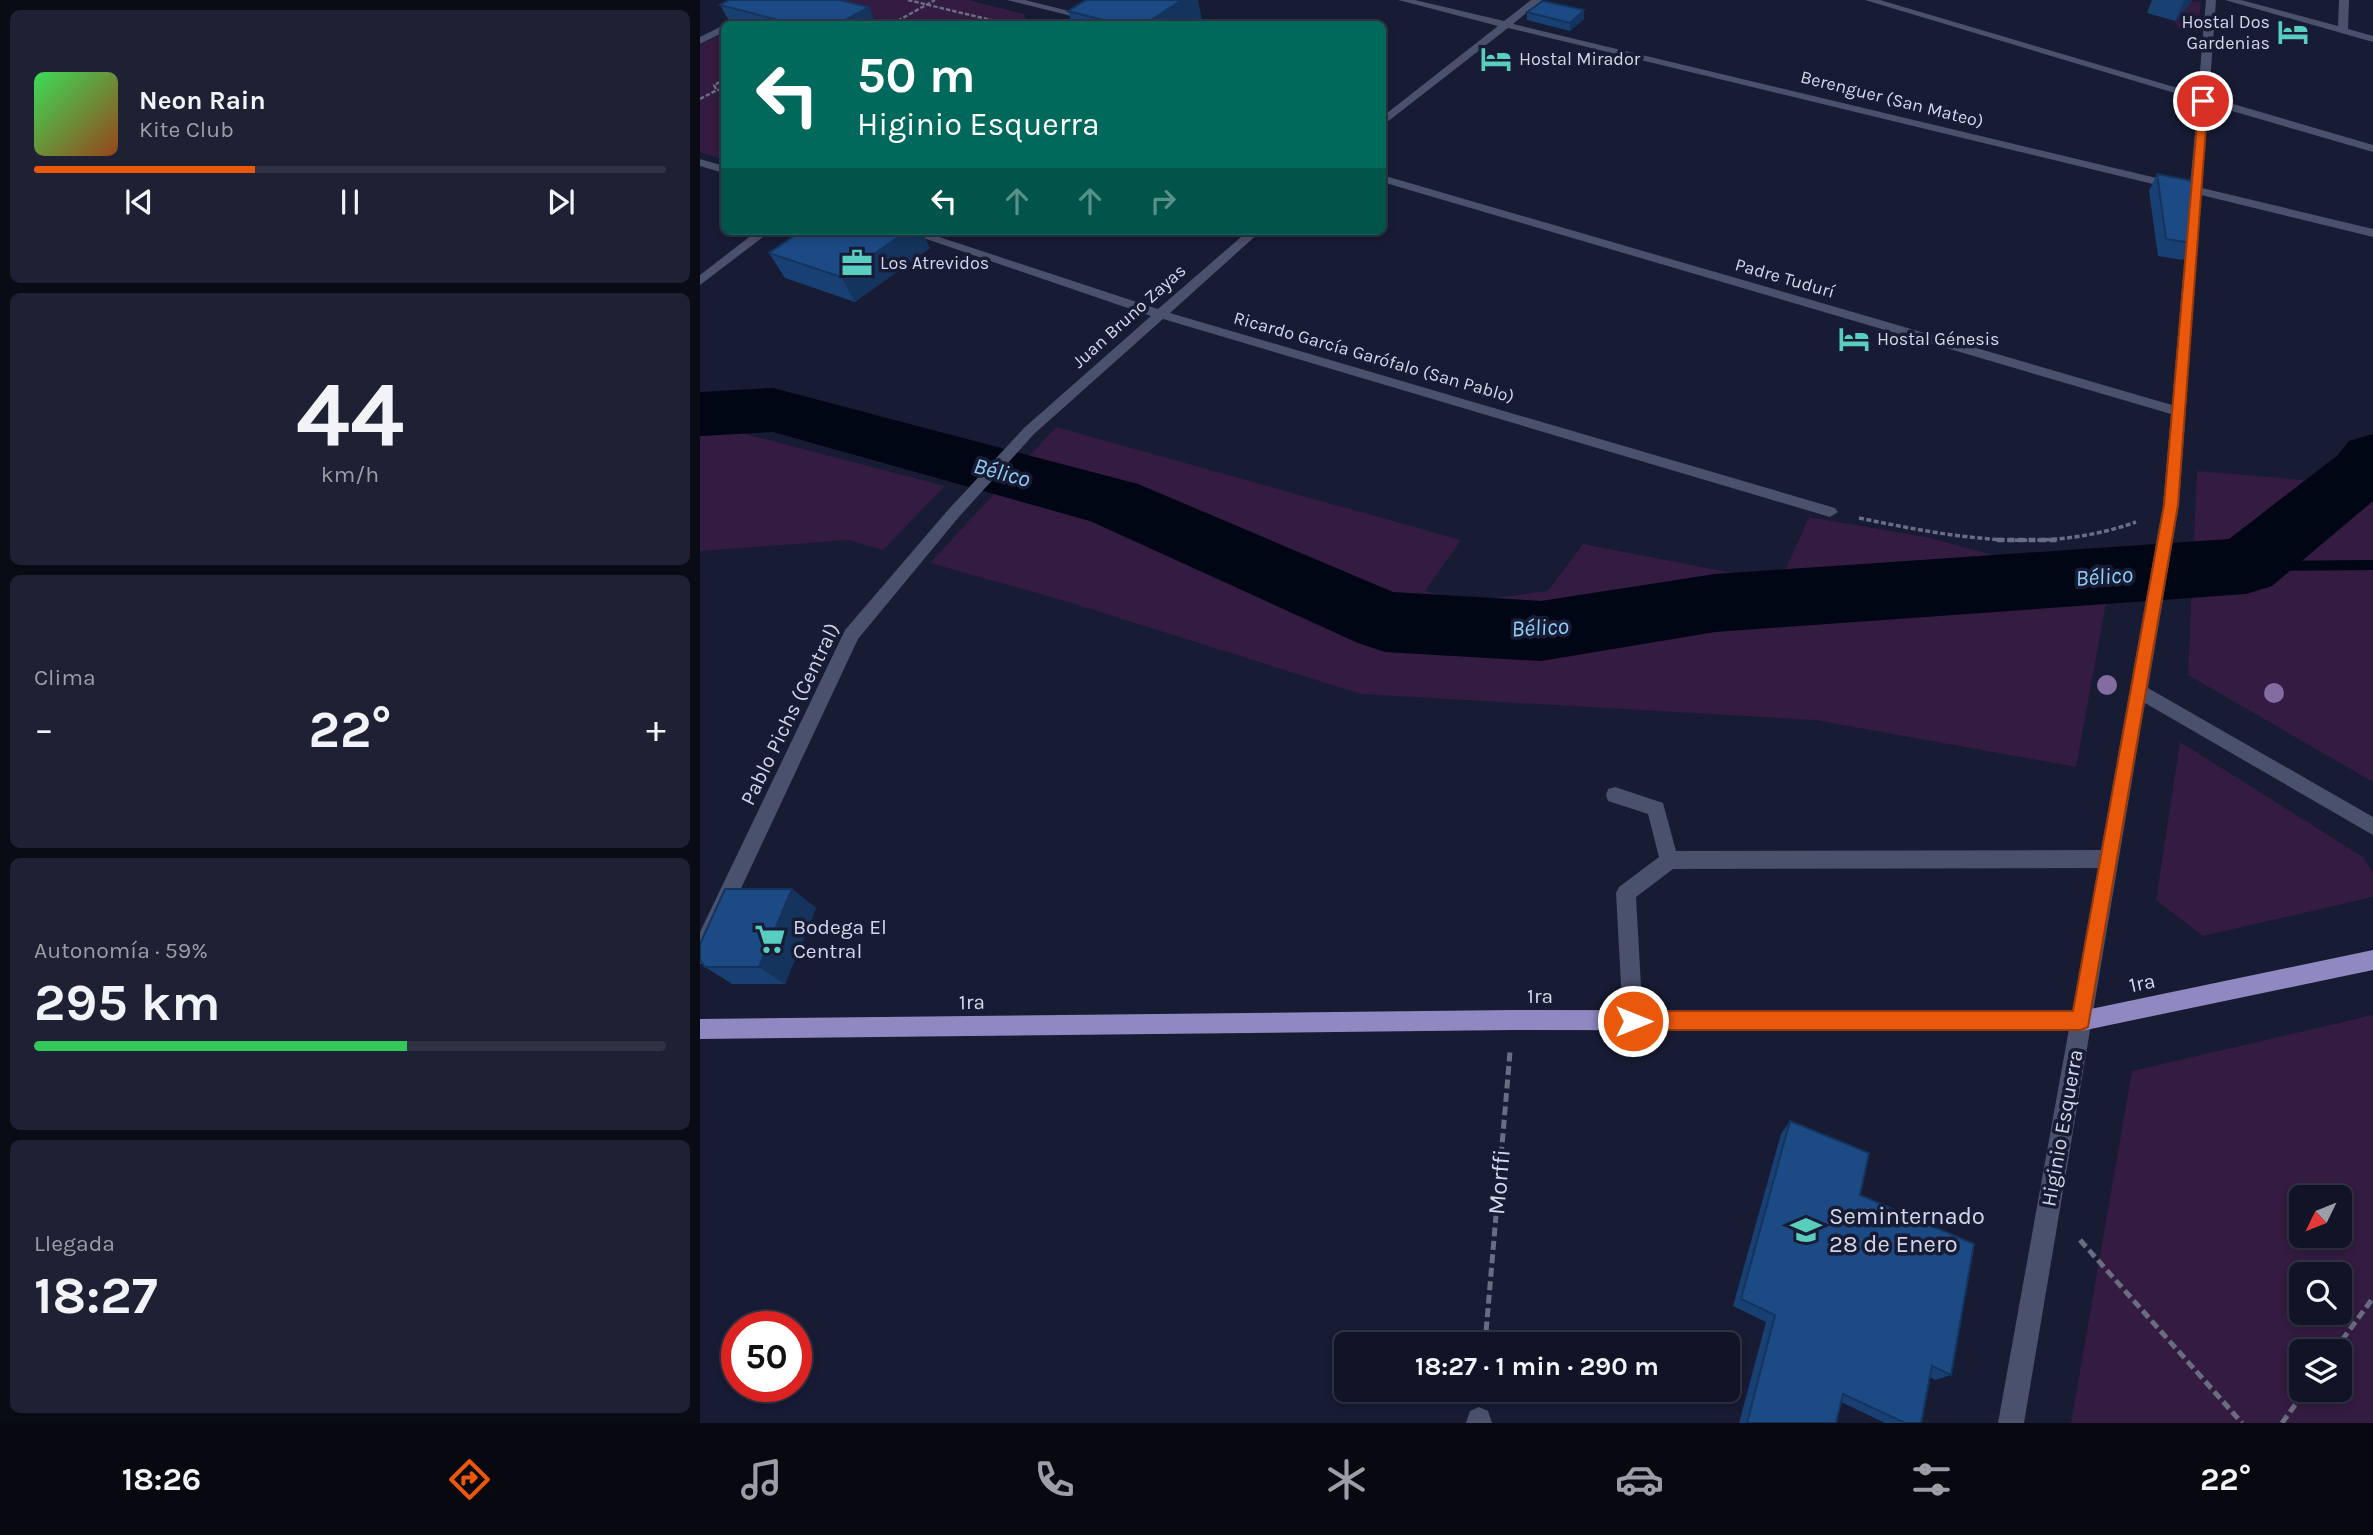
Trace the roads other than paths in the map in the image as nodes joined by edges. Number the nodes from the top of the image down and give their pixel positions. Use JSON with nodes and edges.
{"nodes":[{"id":1,"x":1012,"y":0,"type":"edge"},
{"id":2,"x":1403,"y":0,"type":"edge"},
{"id":3,"x":1537,"y":0,"type":"edge"},
{"id":4,"x":1870,"y":0,"type":"edge"},
{"id":5,"x":2211,"y":0,"type":"edge"},
{"id":6,"x":2231,"y":0,"type":"edge"},
{"id":7,"x":2344,"y":0,"type":"edge"},
{"id":8,"x":1095,"y":18,"type":"edge"},
{"id":9,"x":1505,"y":24,"type":"junction"},
{"id":10,"x":721,"y":30,"type":"edge"},
{"id":11,"x":2343,"y":31,"type":"junction"},
{"id":12,"x":2373,"y":39,"type":"edge"},
{"id":13,"x":700,"y":41,"type":"edge"},
{"id":14,"x":2203,"y":101,"type":"junction"},
{"id":15,"x":1386,"y":120,"type":"edge"},
{"id":16,"x":2373,"y":149,"type":"edge"},
{"id":17,"x":700,"y":162,"type":"edge"},
{"id":18,"x":721,"y":169,"type":"edge"},
{"id":19,"x":1386,"y":179,"type":"edge"},
{"id":20,"x":2196,"y":191,"type":"junction"},
{"id":21,"x":2373,"y":233,"type":"edge"},
{"id":22,"x":760,"y":235,"type":"edge"},
{"id":23,"x":921,"y":235,"type":"edge"},
{"id":24,"x":1250,"y":235,"type":"edge"},
{"id":25,"x":700,"y":281,"type":"edge"},
{"id":26,"x":1160,"y":314,"type":"junction"},
{"id":27,"x":2179,"y":412,"type":"junction"},
{"id":28,"x":1830,"y":512,"type":"road end"},
{"id":29,"x":953,"y":514,"type":"joint"},
{"id":30,"x":2138,"y":691,"type":"junction"},
{"id":31,"x":1615,"y":794,"type":"dead end"},
{"id":32,"x":2373,"y":827,"type":"edge"},
{"id":33,"x":2109,"y":859,"type":"junction"},
{"id":34,"x":1669,"y":860,"type":"junction"},
{"id":35,"x":700,"y":954,"type":"edge"},
{"id":36,"x":2373,"y":960,"type":"edge"},
{"id":37,"x":1633,"y":1021,"type":"junction"},
{"id":38,"x":2081,"y":1021,"type":"junction"},
{"id":39,"x":700,"y":1029,"type":"edge"},
{"id":40,"x":2011,"y":1423,"type":"edge"}],
"edges":[{"from":1,"to":8,"type":"street"},
{"from":2,"to":9,"type":"street","name":"Berenguer (San Mateo)"},
{"from":3,"to":9,"type":"street"},
{"from":4,"to":14,"type":"street"},
{"from":5,"to":14,"type":"street","name":"Higinio Esquerra"},
{"from":6,"to":11,"type":"street"},
{"from":7,"to":11,"type":"street"},
{"from":9,"to":15,"type":"street"},
{"from":9,"to":20,"type":"street","name":"Berenguer (San Mateo)"},
{"from":10,"to":13,"type":"street"},
{"from":11,"to":12,"type":"street"},
{"from":14,"to":16,"type":"street"},
{"from":14,"to":20,"type":"street","name":"Higinio Esquerra"},
{"from":17,"to":18,"type":"street"},
{"from":19,"to":27,"type":"street","name":"Padre Tudurí"},
{"from":20,"to":21,"type":"street","name":"Berenguer (San Mateo)"},
{"from":20,"to":27,"type":"street","name":"Higinio Esquerra"},
{"from":22,"to":25,"type":"street"},
{"from":23,"to":26,"type":"street","name":"Ricardo García Garófalo (San Pablo)"},
{"from":24,"to":26,"type":"street","name":"Juan Bruno Zayas"},
{"from":26,"to":28,"type":"street","name":"Ricardo García Garófalo (San Pablo)"},
{"from":26,"to":29,"type":"street","name":"Juan Bruno Zayas"},
{"from":27,"to":30,"type":"street","name":"Higinio Esquerra"},
{"from":29,"to":35,"type":"street","name":"Pablo Pichs (Central)"},
{"from":30,"to":32,"type":"street"},
{"from":30,"to":33,"type":"street","name":"Higinio Esquerra"},
{"from":31,"to":34,"type":"street"},
{"from":33,"to":34,"type":"street"},
{"from":33,"to":38,"type":"street","name":"Higinio Esquerra"},
{"from":34,"to":37,"type":"street"},
{"from":36,"to":38,"type":"main road","name":"1ra"},
{"from":37,"to":38,"type":"main road","name":"1ra"},
{"from":37,"to":39,"type":"main road","name":"1ra"},
{"from":38,"to":40,"type":"street","name":"Higinio Esquerra"}]}
